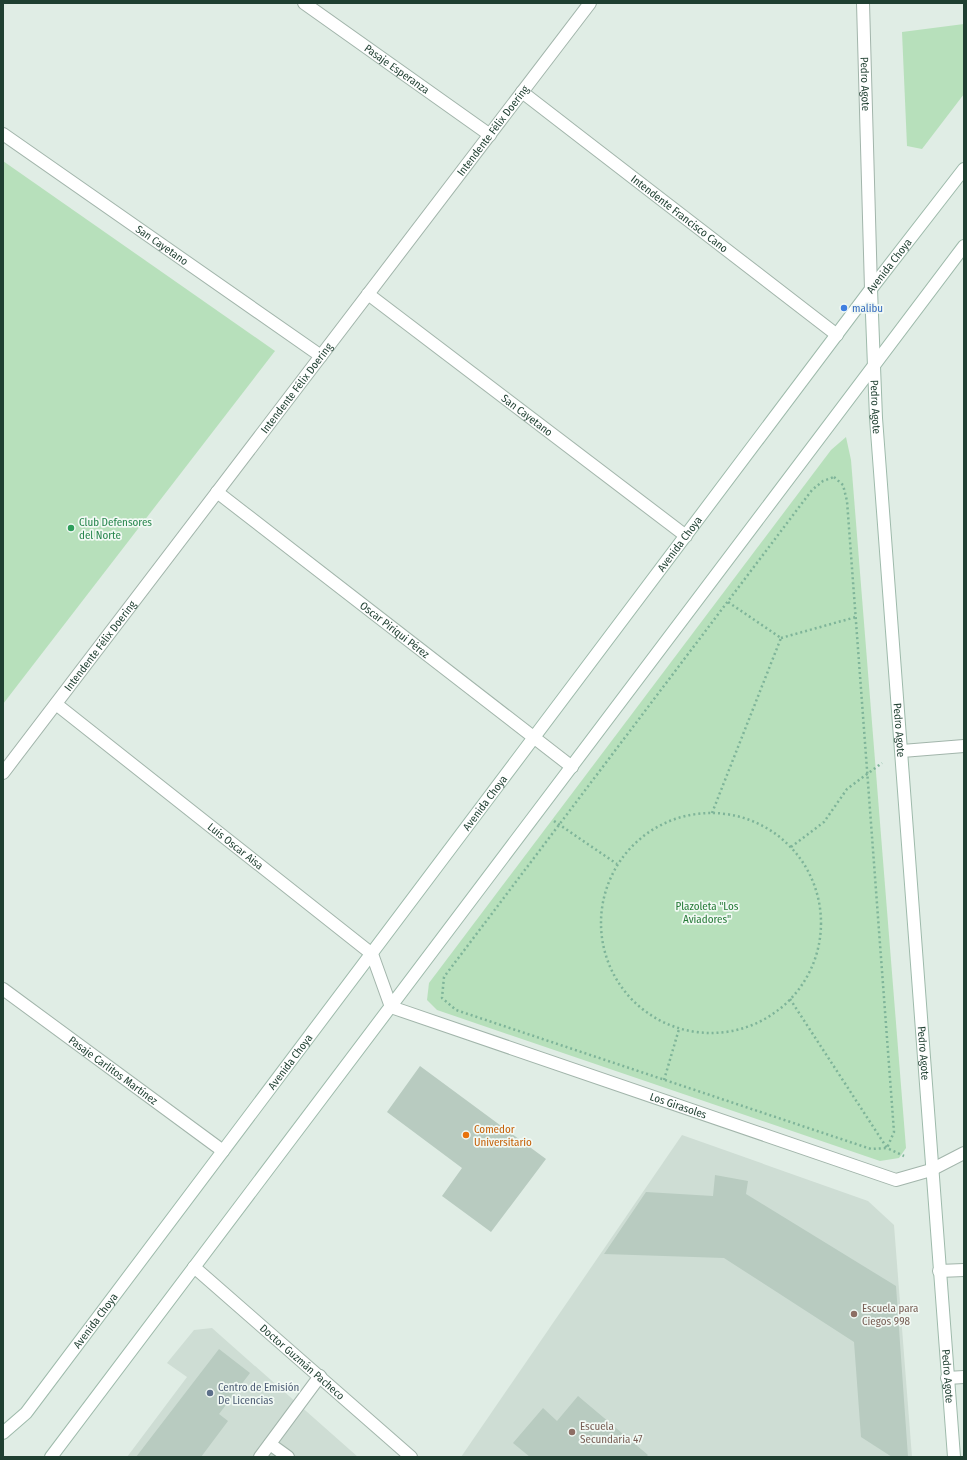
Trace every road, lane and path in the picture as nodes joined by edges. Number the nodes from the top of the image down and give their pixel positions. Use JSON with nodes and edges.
{"nodes":[{"id":1,"x":304,"y":3,"type":"edge"},
{"id":2,"x":590,"y":3,"type":"edge"},
{"id":3,"x":862,"y":3,"type":"edge"},
{"id":4,"x":522,"y":92,"type":"junction"},
{"id":5,"x":3,"y":134,"type":"edge"},
{"id":6,"x":490,"y":135,"type":"junction"},
{"id":7,"x":964,"y":170,"type":"edge"},
{"id":8,"x":964,"y":246,"type":"edge"},
{"id":9,"x":871,"y":289,"type":"junction"},
{"id":10,"x":368,"y":294,"type":"junction"},
{"id":11,"x":837,"y":335,"type":"junction"},
{"id":12,"x":322,"y":356,"type":"junction"},
{"id":13,"x":874,"y":365,"type":"junction"},
{"id":14,"x":217,"y":492,"type":"junction"},
{"id":15,"x":686,"y":536,"type":"junction"},
{"id":16,"x":728,"y":602,"type":"junction"},
{"id":17,"x":856,"y":617,"type":"junction"},
{"id":18,"x":781,"y":638,"type":"junction"},
{"id":19,"x":56,"y":704,"type":"junction"},
{"id":20,"x":534,"y":738,"type":"junction"},
{"id":21,"x":964,"y":746,"type":"edge"},
{"id":22,"x":902,"y":751,"type":"junction"},
{"id":23,"x":572,"y":767,"type":"junction"},
{"id":24,"x":3,"y":773,"type":"edge"},
{"id":25,"x":868,"y":773,"type":"junction"},
{"id":26,"x":539,"y":811,"type":"junction"},
{"id":27,"x":712,"y":813,"type":"junction"},
{"id":28,"x":560,"y":825,"type":"junction"},
{"id":29,"x":791,"y":847,"type":"junction"},
{"id":30,"x":617,"y":864,"type":"junction"},
{"id":31,"x":372,"y":954,"type":"junction"},
{"id":32,"x":3,"y":989,"type":"edge"},
{"id":33,"x":790,"y":999,"type":"junction"},
{"id":34,"x":391,"y":1007,"type":"junction"},
{"id":35,"x":679,"y":1028,"type":"junction"},
{"id":36,"x":664,"y":1080,"type":"junction"},
{"id":37,"x":887,"y":1148,"type":"junction"},
{"id":38,"x":223,"y":1151,"type":"junction"},
{"id":39,"x":964,"y":1153,"type":"edge"},
{"id":40,"x":932,"y":1170,"type":"junction"},
{"id":41,"x":194,"y":1267,"type":"junction"},
{"id":42,"x":964,"y":1270,"type":"edge"},
{"id":43,"x":939,"y":1271,"type":"junction"},
{"id":44,"x":320,"y":1376,"type":"junction"},
{"id":45,"x":964,"y":1377,"type":"edge"},
{"id":46,"x":948,"y":1378,"type":"junction"},
{"id":47,"x":3,"y":1432,"type":"edge"},
{"id":48,"x":270,"y":1444,"type":"junction"},
{"id":49,"x":51,"y":1457,"type":"edge"},
{"id":50,"x":260,"y":1457,"type":"edge"},
{"id":51,"x":288,"y":1457,"type":"edge"},
{"id":52,"x":411,"y":1457,"type":"edge"},
{"id":53,"x":954,"y":1457,"type":"edge"}],
"edges":[{"from":1,"to":6,"type":"street","name":"Pasaje Esperanza"},
{"from":2,"to":4,"type":"street","name":"Intendente Félix Doering"},
{"from":3,"to":9,"type":"street","name":"Pedro Agote"},
{"from":4,"to":6,"type":"street","name":"Intendente Félix Doering"},
{"from":4,"to":11,"type":"street","name":"Intendente Francisco Cano"},
{"from":5,"to":12,"type":"street","name":"San Cayetano"},
{"from":6,"to":10,"type":"street","name":"Intendente Félix Doering"},
{"from":7,"to":9,"type":"street","name":"Avenida Choya"},
{"from":8,"to":13,"type":"street"},
{"from":9,"to":11,"type":"street","name":"Avenida Choya"},
{"from":9,"to":13,"type":"street","name":"Pedro Agote"},
{"from":10,"to":12,"type":"street","name":"Intendente Félix Doering"},
{"from":10,"to":15,"type":"street","name":"San Cayetano"},
{"from":11,"to":15,"type":"street","name":"Avenida Choya"},
{"from":12,"to":14,"type":"street","name":"Intendente Félix Doering"},
{"from":13,"to":22,"type":"street","name":"Pedro Agote"},
{"from":13,"to":23,"type":"street"},
{"from":14,"to":19,"type":"street","name":"Intendente Félix Doering"},
{"from":14,"to":20,"type":"street","name":"Oscar Piriqui Pérez"},
{"from":15,"to":20,"type":"street","name":"Avenida Choya"},
{"from":16,"to":17,"type":"path"},
{"from":16,"to":18,"type":"path"},
{"from":16,"to":28,"type":"path"},
{"from":17,"to":18,"type":"path"},
{"from":17,"to":25,"type":"path"},
{"from":18,"to":27,"type":"path"},
{"from":19,"to":24,"type":"street","name":"Intendente Félix Doering"},
{"from":19,"to":31,"type":"street","name":"Luis Oscar Aisa"},
{"from":20,"to":23,"type":"street","name":"Oscar Piriqui Pérez"},
{"from":20,"to":31,"type":"street","name":"Avenida Choya"},
{"from":21,"to":22,"type":"street"},
{"from":22,"to":25,"type":"path"},
{"from":22,"to":40,"type":"street","name":"Pedro Agote"},
{"from":23,"to":26,"type":"street"},
{"from":25,"to":29,"type":"path"},
{"from":25,"to":37,"type":"path"},
{"from":26,"to":28,"type":"path"},
{"from":26,"to":34,"type":"street"},
{"from":27,"to":29,"type":"path"},
{"from":27,"to":30,"type":"path"},
{"from":28,"to":30,"type":"path"},
{"from":28,"to":36,"type":"path"},
{"from":29,"to":33,"type":"path"},
{"from":30,"to":35,"type":"path"},
{"from":31,"to":34,"type":"street"},
{"from":31,"to":38,"type":"street","name":"Avenida Choya"},
{"from":32,"to":38,"type":"street","name":"Pasaje Carlitos Martínez"},
{"from":33,"to":35,"type":"path"},
{"from":33,"to":37,"type":"path"},
{"from":34,"to":40,"type":"street","name":"Los Girasoles"},
{"from":34,"to":41,"type":"street"},
{"from":35,"to":36,"type":"path"},
{"from":36,"to":37,"type":"path"},
{"from":37,"to":40,"type":"path"},
{"from":38,"to":47,"type":"street","name":"Avenida Choya"},
{"from":39,"to":40,"type":"street","name":"Los Girasoles"},
{"from":40,"to":43,"type":"street","name":"Pedro Agote"},
{"from":41,"to":44,"type":"street","name":"Doctor Guzmán Pacheco"},
{"from":41,"to":49,"type":"street"},
{"from":42,"to":43,"type":"street"},
{"from":43,"to":46,"type":"street","name":"Pedro Agote"},
{"from":44,"to":48,"type":"street"},
{"from":44,"to":52,"type":"street","name":"Doctor Guzmán Pacheco"},
{"from":45,"to":46,"type":"street"},
{"from":46,"to":53,"type":"street","name":"Pedro Agote"},
{"from":48,"to":50,"type":"street"},
{"from":48,"to":51,"type":"street"}]}
